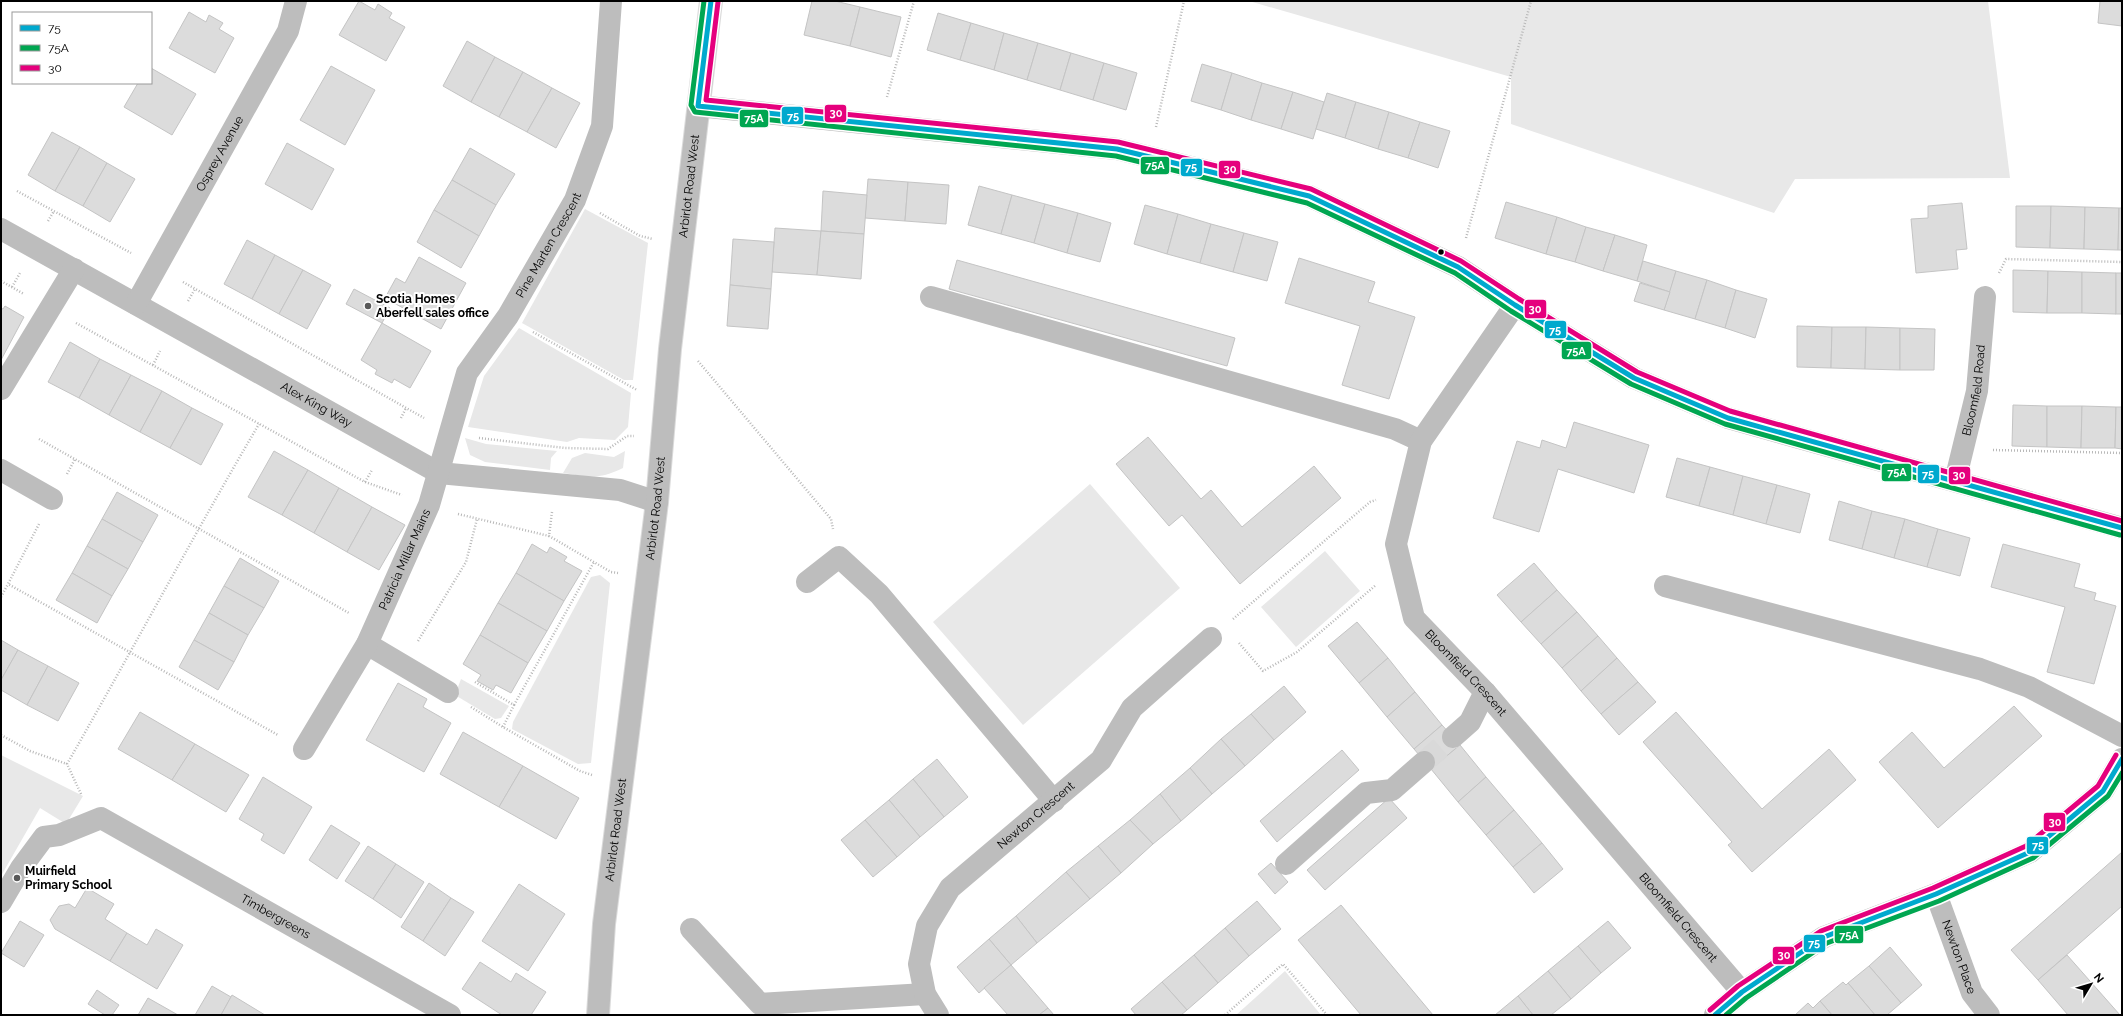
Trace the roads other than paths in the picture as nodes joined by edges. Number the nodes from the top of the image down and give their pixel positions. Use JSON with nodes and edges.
{"nodes":[{"id":1,"x":296,"y":1,"type":"edge"},
{"id":2,"x":611,"y":1,"type":"edge"},
{"id":3,"x":711,"y":1,"type":"edge"},
{"id":4,"x":698,"y":106,"type":"junction"},
{"id":5,"x":1,"y":229,"type":"edge"},
{"id":6,"x":74,"y":269,"type":"junction"},
{"id":7,"x":931,"y":297,"type":"dead end"},
{"id":8,"x":1985,"y":298,"type":"road end"},
{"id":9,"x":136,"y":304,"type":"junction"},
{"id":10,"x":1515,"y":305,"type":"junction"},
{"id":11,"x":1,"y":389,"type":"edge"},
{"id":12,"x":1421,"y":441,"type":"junction"},
{"id":13,"x":1,"y":470,"type":"edge"},
{"id":14,"x":439,"y":473,"type":"junction"},
{"id":15,"x":1955,"y":482,"type":"junction"},
{"id":16,"x":52,"y":499,"type":"road end"},
{"id":17,"x":657,"y":502,"type":"junction"},
{"id":18,"x":2122,"y":528,"type":"edge"},
{"id":19,"x":807,"y":582,"type":"dead end"},
{"id":20,"x":1665,"y":586,"type":"dead end"},
{"id":21,"x":1217,"y":632,"type":"road end"},
{"id":22,"x":367,"y":644,"type":"junction"},
{"id":23,"x":448,"y":692,"type":"road end"},
{"id":24,"x":1485,"y":692,"type":"junction"},
{"id":25,"x":2122,"y":736,"type":"edge"},
{"id":26,"x":1453,"y":737,"type":"tunnel mouth"},
{"id":27,"x":304,"y":749,"type":"road end"},
{"id":28,"x":2122,"y":758,"type":"edge"},
{"id":29,"x":1424,"y":762,"type":"tunnel mouth"},
{"id":30,"x":1054,"y":801,"type":"junction"},
{"id":31,"x":1286,"y":864,"type":"dead end"},
{"id":32,"x":1936,"y":894,"type":"junction"},
{"id":33,"x":1,"y":902,"type":"edge"},
{"id":34,"x":691,"y":929,"type":"dead end"},
{"id":35,"x":1742,"y":992,"type":"junction"},
{"id":36,"x":925,"y":994,"type":"junction"},
{"id":37,"x":450,"y":1015,"type":"edge"},
{"id":38,"x":598,"y":1015,"type":"edge"},
{"id":39,"x":938,"y":1015,"type":"edge"},
{"id":40,"x":1715,"y":1015,"type":"edge"},
{"id":41,"x":1989,"y":1015,"type":"edge"}],
"edges":[{"from":1,"to":9,"type":"street","name":"Osprey Avenue"},
{"from":2,"to":14,"type":"street","name":"Pine Marten Crescent"},
{"from":3,"to":4,"type":"street","name":"Arbirlot Road West"},
{"from":4,"to":10,"type":"street"},
{"from":4,"to":17,"type":"street","name":"Arbirlot Road West"},
{"from":5,"to":6,"type":"street","name":"Alex King Way"},
{"from":6,"to":9,"type":"street","name":"Alex King Way"},
{"from":6,"to":11,"type":"street"},
{"from":7,"to":12,"type":"street"},
{"from":8,"to":15,"type":"street","name":"Bloomfield Road"},
{"from":9,"to":14,"type":"street","name":"Alex King Way"},
{"from":10,"to":12,"type":"street","name":"Bloomfield Crescent"},
{"from":10,"to":15,"type":"street"},
{"from":12,"to":24,"type":"street","name":"Bloomfield Crescent"},
{"from":13,"to":16,"type":"street"},
{"from":14,"to":17,"type":"street","name":"Alex King Way"},
{"from":14,"to":22,"type":"street","name":"Patricia Millar Mains"},
{"from":15,"to":18,"type":"street"},
{"from":17,"to":38,"type":"street","name":"Arbirlot Road West"},
{"from":19,"to":30,"type":"street"},
{"from":20,"to":25,"type":"street"},
{"from":21,"to":30,"type":"street","name":"Newton Crescent"},
{"from":22,"to":23,"type":"street"},
{"from":22,"to":27,"type":"street","name":"Patricia Millar Mains"},
{"from":24,"to":26,"type":"street"},
{"from":24,"to":35,"type":"street","name":"Bloomfield Crescent"},
{"from":28,"to":32,"type":"street"},
{"from":29,"to":31,"type":"street"},
{"from":30,"to":36,"type":"street","name":"Newton Crescent"},
{"from":32,"to":35,"type":"street"},
{"from":32,"to":41,"type":"street","name":"Newton Place"},
{"from":33,"to":37,"type":"street","name":"Timbergreens"},
{"from":34,"to":36,"type":"street"},
{"from":35,"to":40,"type":"street"},
{"from":36,"to":39,"type":"street","name":"Newton Crescent"}]}
